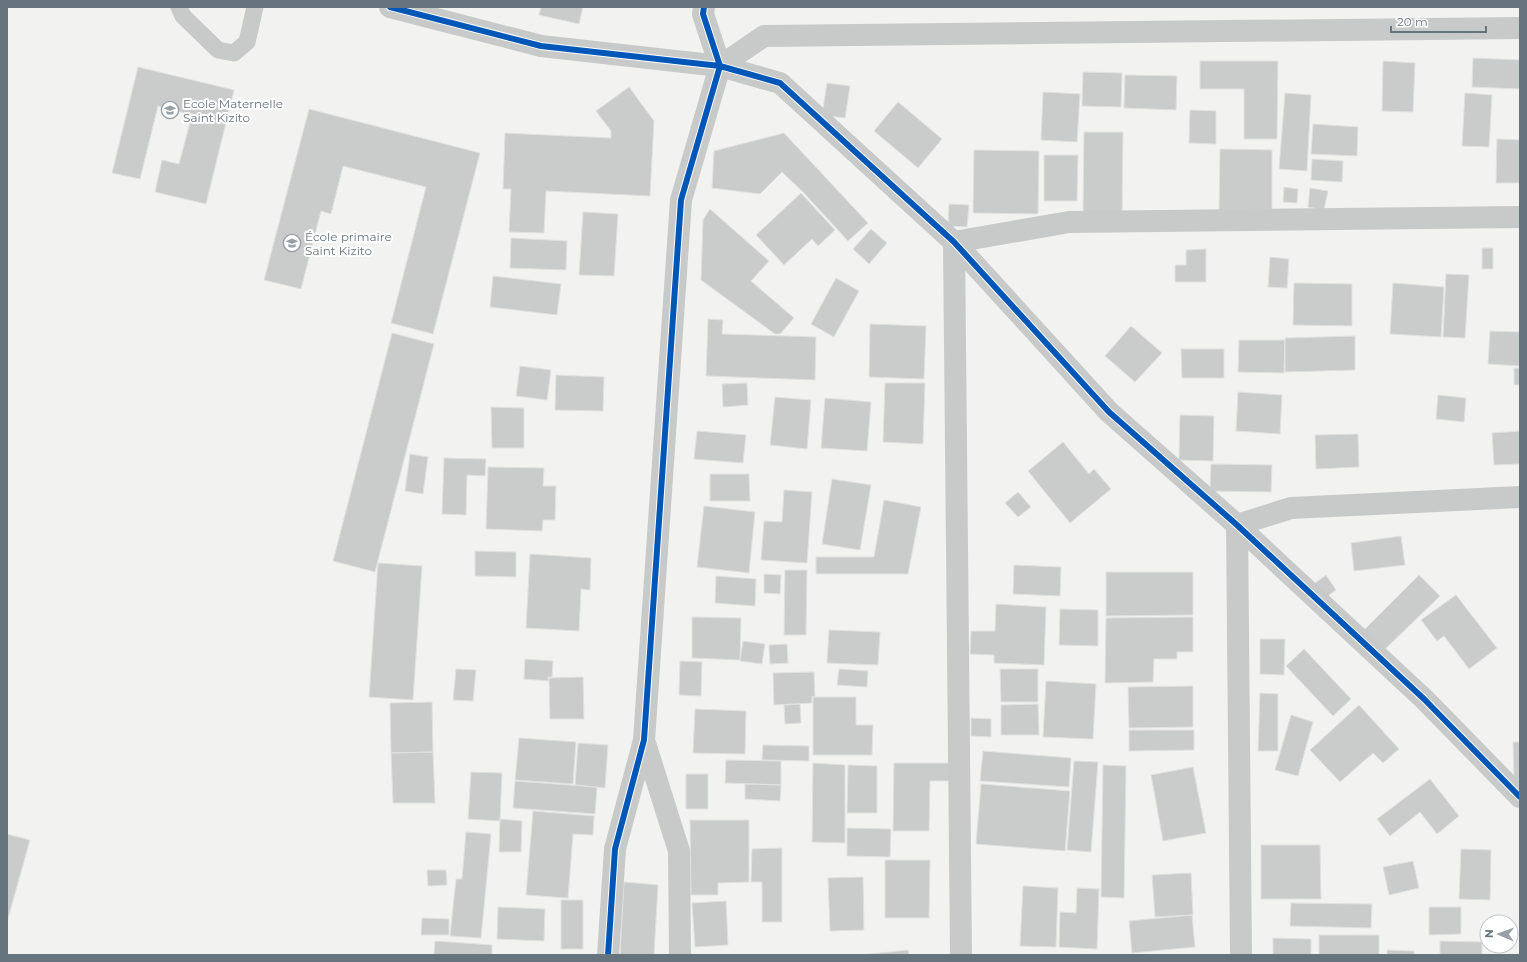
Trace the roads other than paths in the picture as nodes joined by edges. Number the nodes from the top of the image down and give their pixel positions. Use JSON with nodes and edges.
{"nodes":[{"id":1,"x":179,"y":7,"type":"edge"},
{"id":2,"x":255,"y":7,"type":"edge"},
{"id":3,"x":390,"y":7,"type":"edge"},
{"id":4,"x":704,"y":7,"type":"edge"},
{"id":5,"x":1520,"y":28,"type":"edge"},
{"id":6,"x":720,"y":66,"type":"junction"},
{"id":7,"x":1520,"y":217,"type":"edge"},
{"id":8,"x":954,"y":242,"type":"junction"},
{"id":9,"x":1520,"y":497,"type":"edge"},
{"id":10,"x":1236,"y":525,"type":"junction"},
{"id":11,"x":644,"y":740,"type":"junction"},
{"id":12,"x":1520,"y":797,"type":"edge"},
{"id":13,"x":608,"y":955,"type":"edge"},
{"id":14,"x":680,"y":955,"type":"edge"},
{"id":15,"x":961,"y":955,"type":"edge"},
{"id":16,"x":1241,"y":955,"type":"edge"}],
"edges":[{"from":1,"to":2,"type":"lane"},
{"from":3,"to":6,"type":"street"},
{"from":4,"to":6,"type":"street"},
{"from":5,"to":6,"type":"street"},
{"from":6,"to":8,"type":"street"},
{"from":6,"to":11,"type":"street"},
{"from":7,"to":8,"type":"street"},
{"from":8,"to":10,"type":"street"},
{"from":8,"to":15,"type":"street"},
{"from":9,"to":10,"type":"street"},
{"from":10,"to":12,"type":"street"},
{"from":10,"to":16,"type":"street"},
{"from":11,"to":13,"type":"street"},
{"from":11,"to":14,"type":"street"}]}
